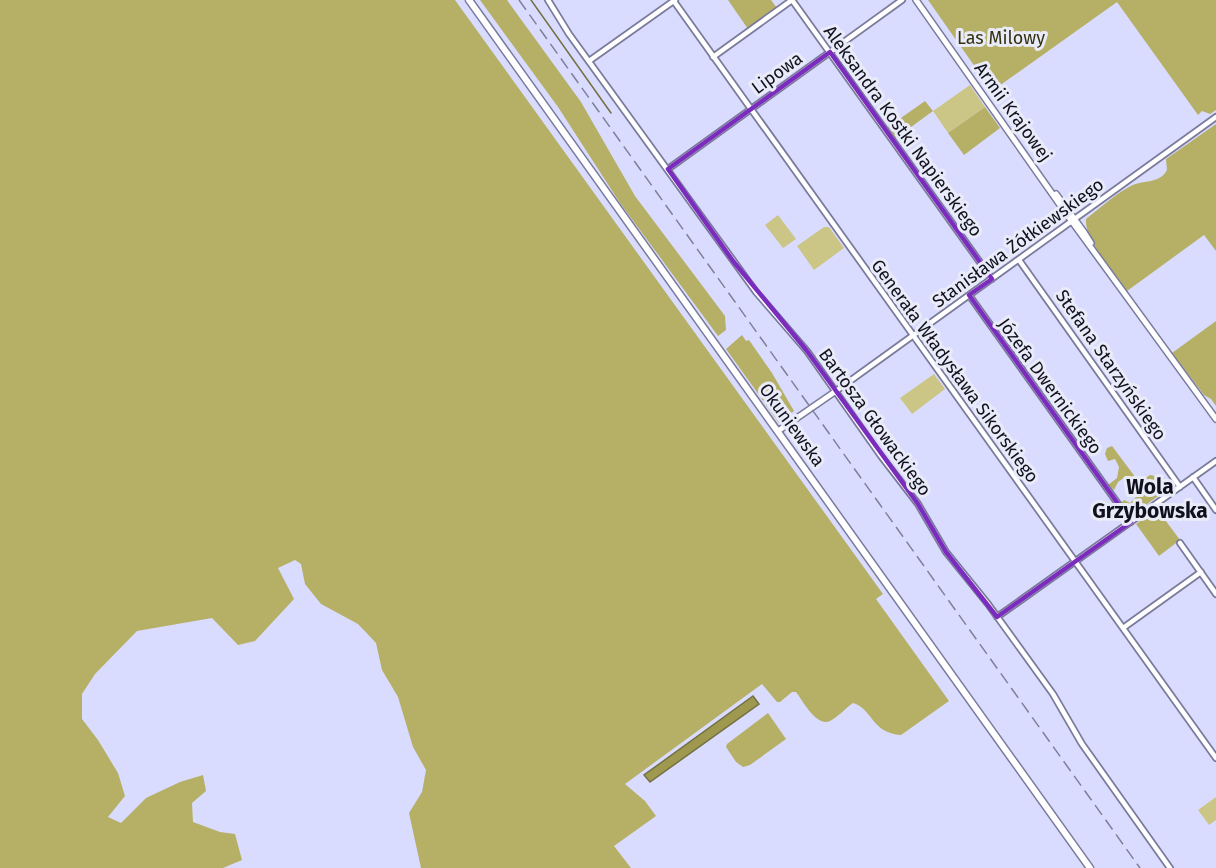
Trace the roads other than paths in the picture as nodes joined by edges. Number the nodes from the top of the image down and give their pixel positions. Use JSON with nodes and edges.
{"nodes":[{"id":1,"x":469,"y":0,"type":"edge"},
{"id":2,"x":548,"y":0,"type":"edge"},
{"id":3,"x":674,"y":0,"type":"edge"},
{"id":4,"x":792,"y":0,"type":"edge"},
{"id":5,"x":902,"y":0,"type":"edge"},
{"id":6,"x":916,"y":0,"type":"edge"},
{"id":7,"x":830,"y":52,"type":"junction"},
{"id":8,"x":713,"y":57,"type":"junction"},
{"id":9,"x":589,"y":61,"type":"junction"},
{"id":10,"x":750,"y":109,"type":"junction"},
{"id":11,"x":1216,"y":117,"type":"edge"},
{"id":12,"x":668,"y":169,"type":"junction"},
{"id":13,"x":1074,"y":220,"type":"junction"},
{"id":14,"x":1019,"y":260,"type":"junction"},
{"id":15,"x":992,"y":279,"type":"junction"},
{"id":16,"x":969,"y":295,"type":"junction"},
{"id":17,"x":913,"y":335,"type":"junction"},
{"id":18,"x":836,"y":391,"type":"junction"},
{"id":19,"x":1216,"y":419,"type":"edge"},
{"id":20,"x":778,"y":431,"type":"junction"},
{"id":21,"x":1216,"y":461,"type":"edge"},
{"id":22,"x":1193,"y":477,"type":"junction"},
{"id":23,"x":1180,"y":487,"type":"junction"},
{"id":24,"x":1216,"y":510,"type":"edge"},
{"id":25,"x":1131,"y":522,"type":"junction"},
{"id":26,"x":1179,"y":543,"type":"dead end"},
{"id":27,"x":1075,"y":561,"type":"junction"},
{"id":28,"x":1201,"y":572,"type":"junction"},
{"id":29,"x":1216,"y":594,"type":"edge"},
{"id":30,"x":997,"y":617,"type":"junction"},
{"id":31,"x":1123,"y":628,"type":"junction"},
{"id":32,"x":1216,"y":758,"type":"edge"},
{"id":33,"x":1090,"y":868,"type":"edge"},
{"id":34,"x":1170,"y":868,"type":"edge"}],
"edges":[{"from":1,"to":20,"type":"main road","name":"Okuniewska"},
{"from":2,"to":9,"type":"street","name":"Bartosza Głowackiego"},
{"from":3,"to":8,"type":"street","name":"Generała Władysława Sikorskiego"},
{"from":3,"to":9,"type":"street"},
{"from":4,"to":7,"type":"street","name":"Aleksandra Kostki Napierskiego"},
{"from":4,"to":8,"type":"street"},
{"from":5,"to":7,"type":"street","name":"Lipowa"},
{"from":6,"to":13,"type":"street","name":"Armii Krajowej"},
{"from":7,"to":10,"type":"street","name":"Lipowa"},
{"from":7,"to":15,"type":"street","name":"Aleksandra Kostki Napierskiego"},
{"from":8,"to":10,"type":"street","name":"Generała Władysława Sikorskiego"},
{"from":9,"to":12,"type":"street","name":"Bartosza Głowackiego"},
{"from":10,"to":12,"type":"street","name":"Lipowa"},
{"from":10,"to":17,"type":"street","name":"Generała Władysława Sikorskiego"},
{"from":11,"to":13,"type":"street","name":"Stanisława Żółkiewskiego"},
{"from":12,"to":18,"type":"street","name":"Bartosza Głowackiego"},
{"from":13,"to":14,"type":"street","name":"Stanisława Żółkiewskiego"},
{"from":13,"to":19,"type":"street","name":"Armii Krajowej"},
{"from":14,"to":15,"type":"street","name":"Stanisława Żółkiewskiego"},
{"from":14,"to":23,"type":"street","name":"Stefana Starzyńskiego"},
{"from":15,"to":16,"type":"street","name":"Stanisława Żółkiewskiego"},
{"from":16,"to":17,"type":"street","name":"Stanisława Żółkiewskiego"},
{"from":16,"to":25,"type":"street","name":"Józefa Dwernickiego"},
{"from":17,"to":18,"type":"street","name":"Stanisława Żółkiewskiego"},
{"from":17,"to":27,"type":"street","name":"Generała Władysława Sikorskiego"},
{"from":18,"to":20,"type":"street"},
{"from":18,"to":30,"type":"street","name":"Bartosza Głowackiego"},
{"from":20,"to":33,"type":"main road","name":"Okuniewska"},
{"from":21,"to":22,"type":"street"},
{"from":22,"to":23,"type":"street"},
{"from":22,"to":24,"type":"street"},
{"from":23,"to":25,"type":"street"},
{"from":25,"to":27,"type":"street"},
{"from":26,"to":28,"type":"street"},
{"from":27,"to":30,"type":"street"},
{"from":27,"to":31,"type":"street","name":"Generała Władysława Sikorskiego"},
{"from":28,"to":29,"type":"street"},
{"from":28,"to":31,"type":"street"},
{"from":30,"to":34,"type":"street","name":"Bartosza Głowackiego"},
{"from":31,"to":32,"type":"street","name":"Generała Władysława Sikorskiego"}]}
